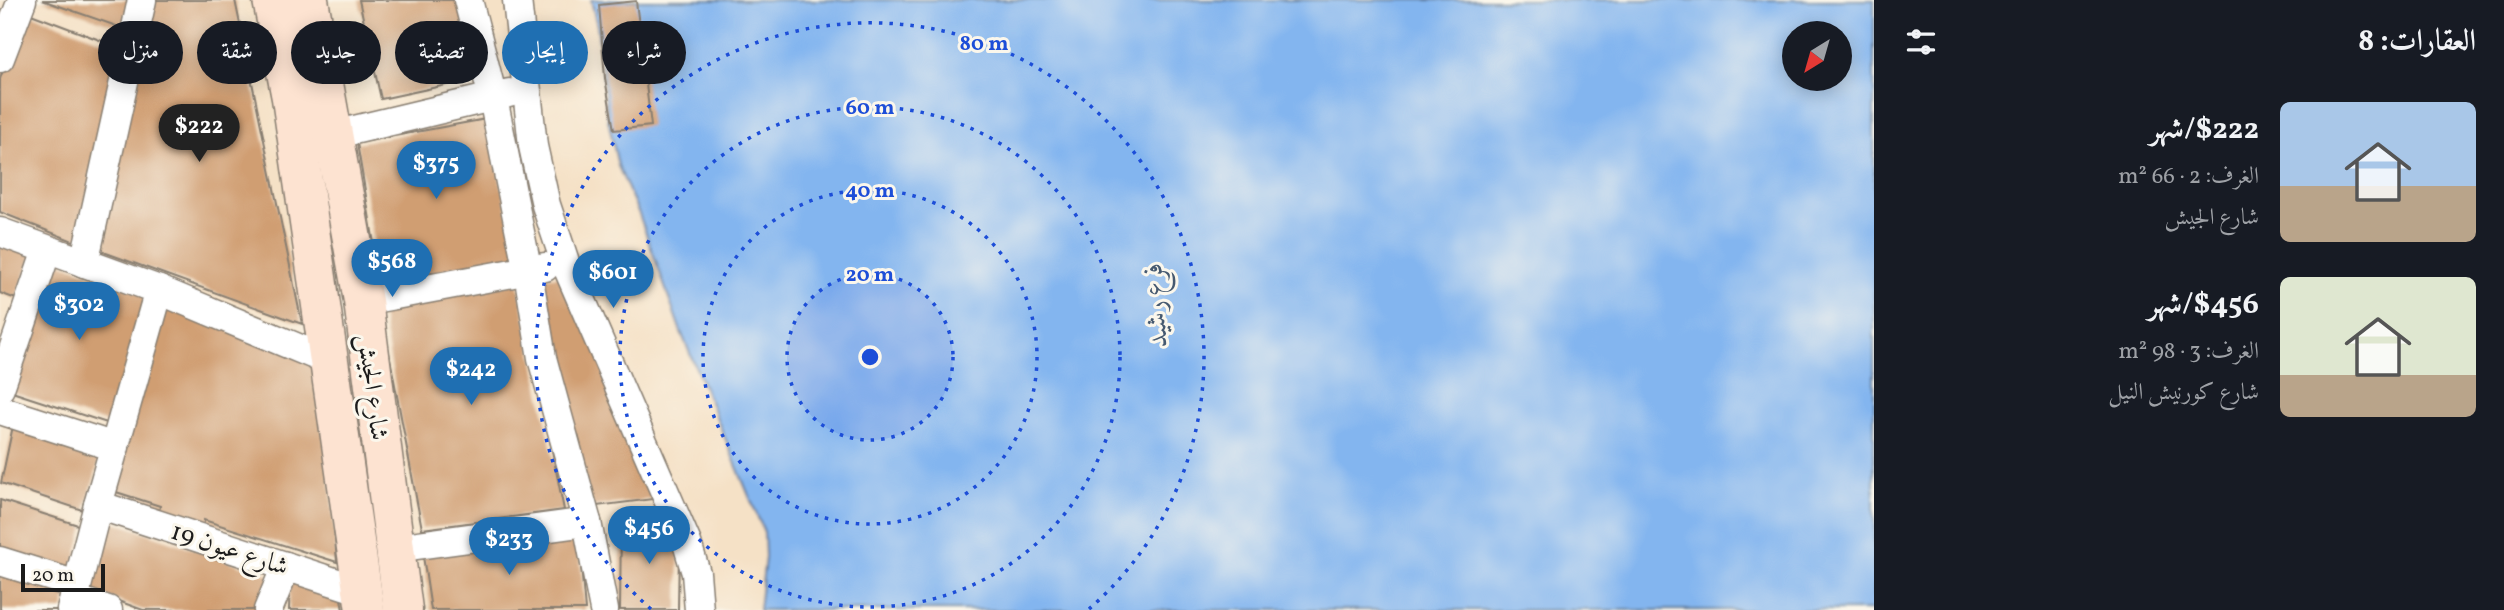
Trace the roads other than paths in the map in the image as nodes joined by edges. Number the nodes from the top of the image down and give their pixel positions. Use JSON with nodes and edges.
{"nodes":[{"id":1,"x":142,"y":0,"type":"edge"},
{"id":2,"x":272,"y":0,"type":"edge"},
{"id":3,"x":309,"y":0,"type":"edge"},
{"id":4,"x":468,"y":0,"type":"edge"},
{"id":5,"x":517,"y":0,"type":"edge"},
{"id":6,"x":18,"y":1,"type":"edge"},
{"id":7,"x":1,"y":55,"type":"edge"},
{"id":8,"x":528,"y":86,"type":"junction"},
{"id":9,"x":493,"y":98,"type":"junction"},
{"id":10,"x":333,"y":135,"type":"junction"},
{"id":11,"x":0,"y":232,"type":"edge"},
{"id":12,"x":47,"y":250,"type":"junction"},
{"id":13,"x":565,"y":262,"type":"junction"},
{"id":14,"x":84,"y":263,"type":"junction"},
{"id":15,"x":528,"y":272,"type":"junction"},
{"id":16,"x":159,"y":290,"type":"junction"},
{"id":17,"x":363,"y":301,"type":"junction"},
{"id":18,"x":329,"y":361,"type":"junction"},
{"id":19,"x":0,"y":388,"type":"edge"},
{"id":20,"x":0,"y":410,"type":"edge"},
{"id":21,"x":115,"y":447,"type":"junction"},
{"id":22,"x":98,"y":506,"type":"junction"},
{"id":23,"x":587,"y":522,"type":"junction"},
{"id":24,"x":395,"y":548,"type":"junction"},
{"id":25,"x":0,"y":561,"type":"edge"},
{"id":26,"x":286,"y":566,"type":"junction"},
{"id":27,"x":74,"y":598,"type":"edge"},
{"id":28,"x":364,"y":600,"type":"edge"},
{"id":29,"x":108,"y":610,"type":"edge"},
{"id":30,"x":268,"y":610,"type":"edge"},
{"id":31,"x":403,"y":610,"type":"edge"},
{"id":32,"x":604,"y":610,"type":"edge"},
{"id":33,"x":699,"y":610,"type":"edge"}],
"edges":[{"from":1,"to":14,"type":"street"},
{"from":2,"to":18,"type":"main road","name":"شارع الجيش"},
{"from":3,"to":10,"type":"main road","name":"شارع الجيش"},
{"from":4,"to":9,"type":"street"},
{"from":5,"to":8,"type":"street"},
{"from":6,"to":7,"type":"street"},
{"from":8,"to":9,"type":"street"},
{"from":8,"to":13,"type":"street"},
{"from":9,"to":10,"type":"street"},
{"from":9,"to":15,"type":"street"},
{"from":10,"to":17,"type":"main road","name":"شارع الجيش"},
{"from":11,"to":12,"type":"street"},
{"from":12,"to":14,"type":"street"},
{"from":12,"to":19,"type":"street"},
{"from":13,"to":15,"type":"street"},
{"from":13,"to":33,"type":"street"},
{"from":14,"to":16,"type":"street"},
{"from":15,"to":17,"type":"street"},
{"from":15,"to":23,"type":"street"},
{"from":16,"to":18,"type":"street"},
{"from":16,"to":21,"type":"street"},
{"from":17,"to":24,"type":"main road","name":"شارع الجيش"},
{"from":18,"to":28,"type":"main road","name":"شارع الجيش"},
{"from":20,"to":21,"type":"street"},
{"from":21,"to":22,"type":"street"},
{"from":22,"to":26,"type":"street","name":"شارع عيون 19"},
{"from":22,"to":27,"type":"street"},
{"from":23,"to":24,"type":"street"},
{"from":23,"to":32,"type":"street"},
{"from":24,"to":31,"type":"main road","name":"شارع الجيش"},
{"from":25,"to":27,"type":"street"},
{"from":26,"to":28,"type":"street","name":"شارع عيون 19"},
{"from":26,"to":30,"type":"street"},
{"from":27,"to":29,"type":"street"}]}
